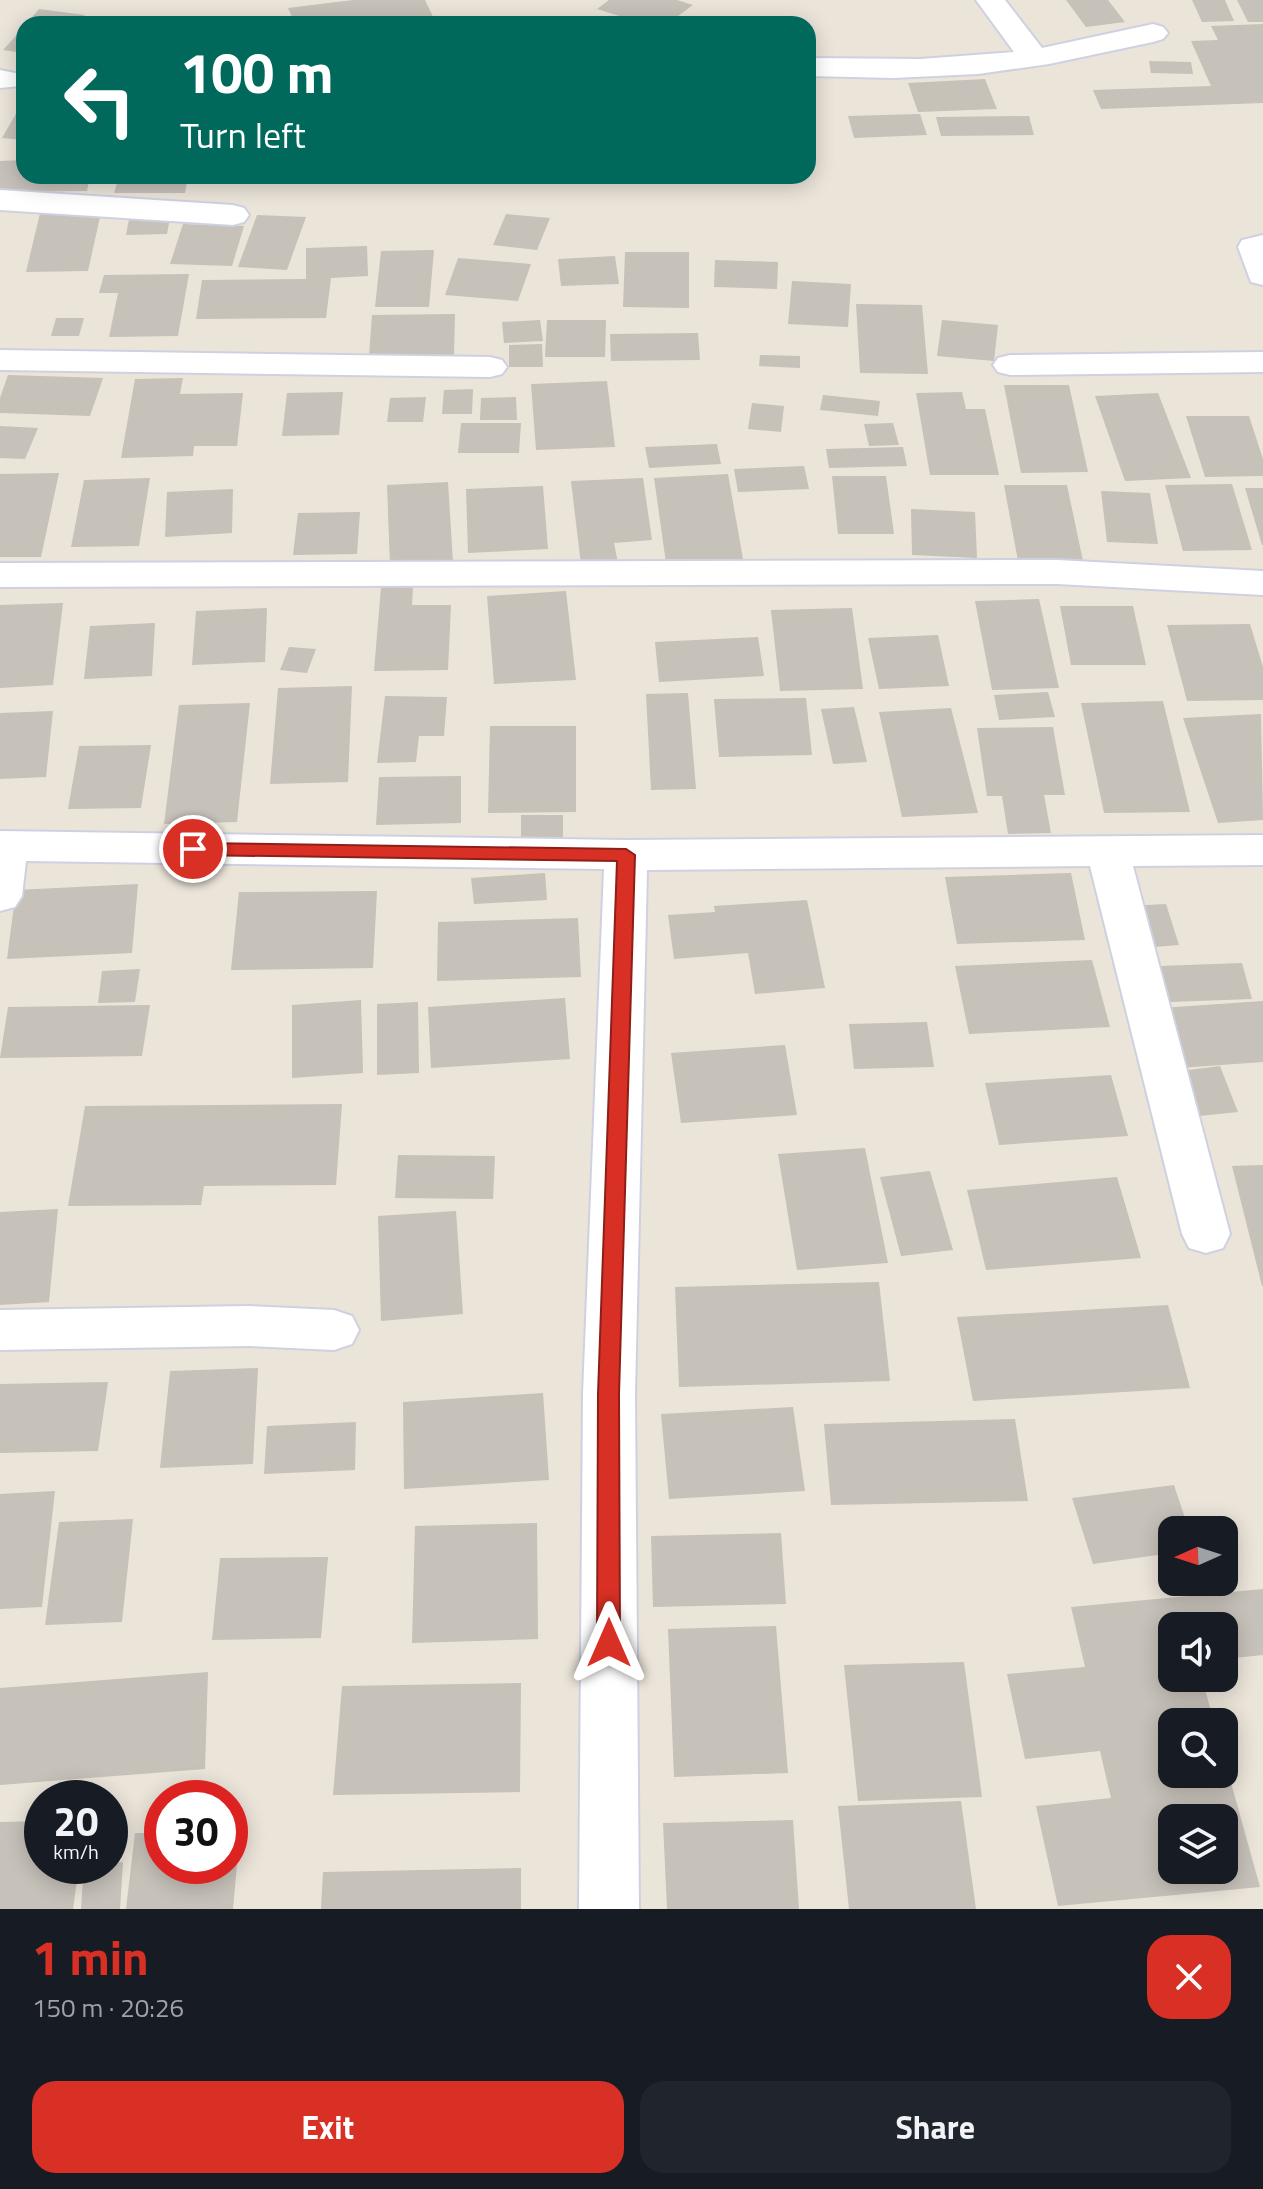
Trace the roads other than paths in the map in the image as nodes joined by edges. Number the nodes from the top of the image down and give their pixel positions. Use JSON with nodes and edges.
{"nodes":[{"id":1,"x":990,"y":0,"type":"edge"},
{"id":2,"x":1153,"y":33,"type":"dead end"},
{"id":3,"x":1034,"y":58,"type":"junction"},
{"id":4,"x":816,"y":67,"type":"edge"},
{"id":5,"x":0,"y":200,"type":"edge"},
{"id":6,"x":233,"y":215,"type":"dead end"},
{"id":7,"x":1263,"y":245,"type":"edge"},
{"id":8,"x":1263,"y":275,"type":"edge"},
{"id":9,"x":0,"y":360,"type":"edge"},
{"id":10,"x":1263,"y":362,"type":"edge"},
{"id":11,"x":1010,"y":365,"type":"dead end"},
{"id":12,"x":490,"y":367,"type":"dead end"},
{"id":13,"x":0,"y":575,"type":"edge"},
{"id":14,"x":1263,"y":583,"type":"edge"},
{"id":15,"x":4,"y":846,"type":"edge"},
{"id":16,"x":1263,"y":850,"type":"edge"},
{"id":17,"x":1108,"y":852,"type":"junction"},
{"id":18,"x":626,"y":855,"type":"junction"},
{"id":19,"x":0,"y":896,"type":"edge"},
{"id":20,"x":1206,"y":1234,"type":"dead end"},
{"id":21,"x":0,"y":1330,"type":"edge"},
{"id":22,"x":334,"y":1330,"type":"dead end"},
{"id":23,"x":609,"y":1909,"type":"edge"}],
"edges":[{"from":1,"to":3,"type":"street"},
{"from":2,"to":3,"type":"street"},
{"from":3,"to":4,"type":"street"},
{"from":5,"to":6,"type":"street"},
{"from":7,"to":8,"type":"street"},
{"from":9,"to":12,"type":"street"},
{"from":10,"to":11,"type":"street"},
{"from":13,"to":14,"type":"street"},
{"from":15,"to":18,"type":"street"},
{"from":15,"to":19,"type":"street"},
{"from":16,"to":17,"type":"street"},
{"from":17,"to":18,"type":"street"},
{"from":17,"to":20,"type":"street"},
{"from":18,"to":23,"type":"street"},
{"from":21,"to":22,"type":"street"}]}
